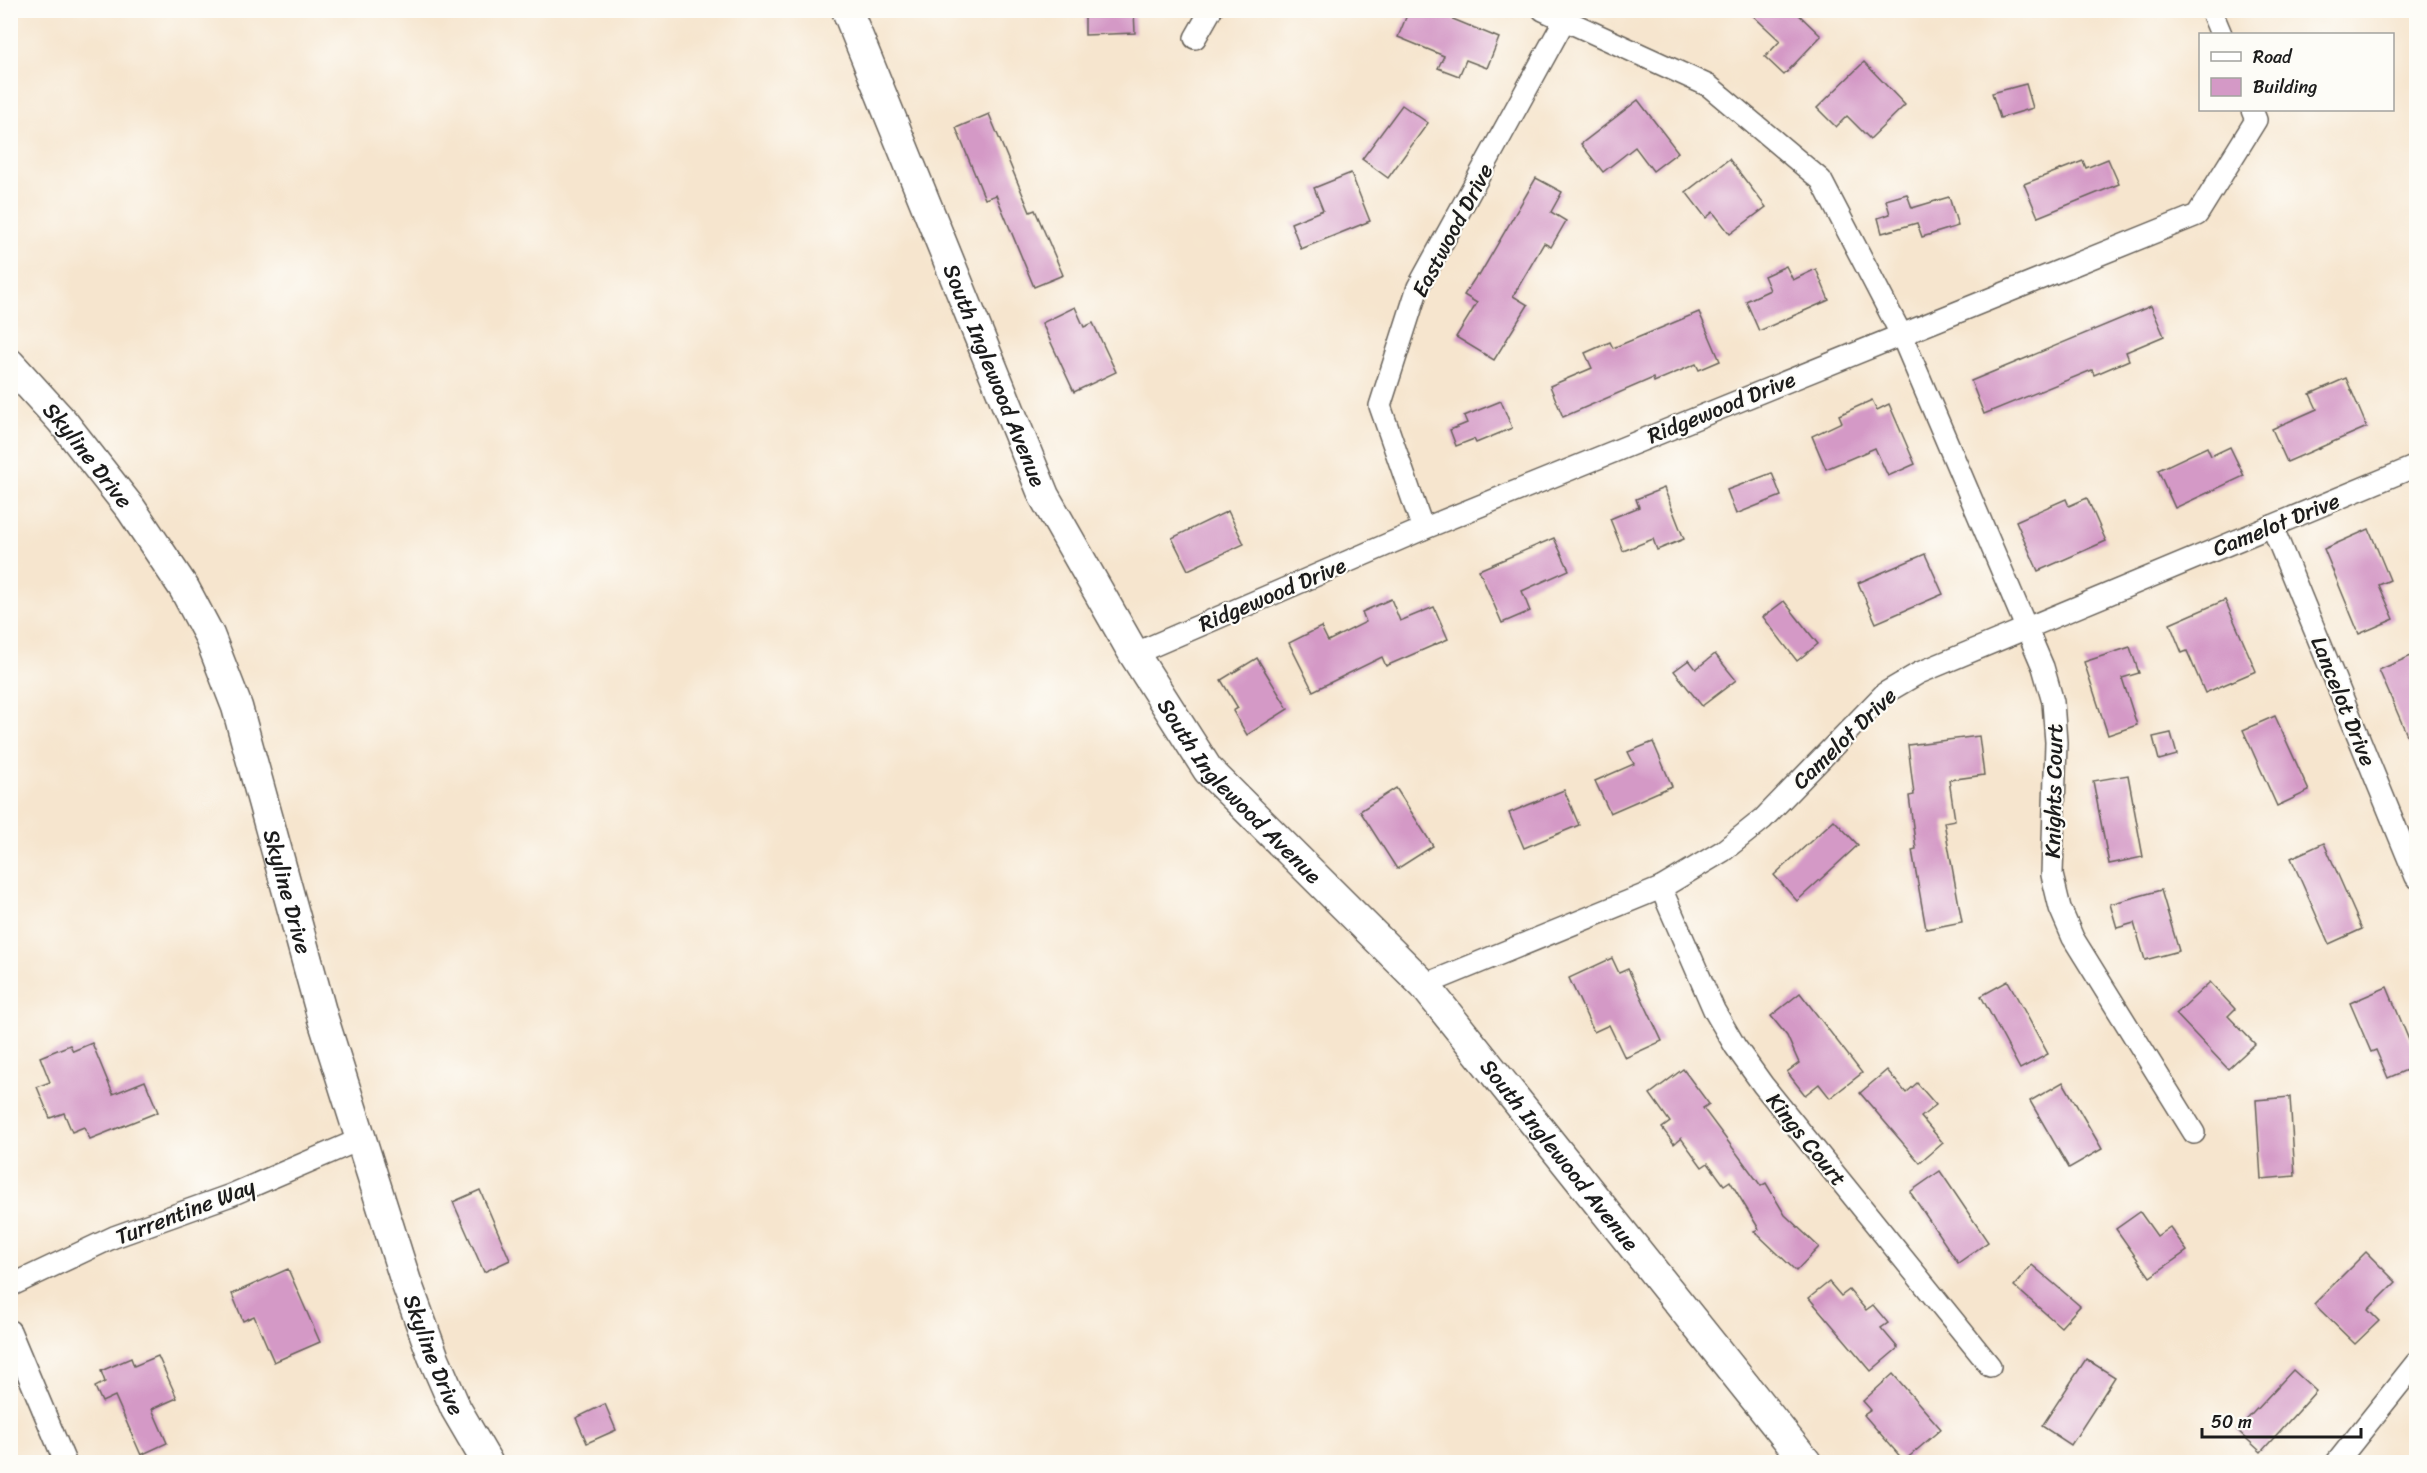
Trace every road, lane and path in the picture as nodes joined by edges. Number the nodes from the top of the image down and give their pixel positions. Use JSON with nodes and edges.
{"nodes":[{"id":1,"x":847,"y":10,"type":"edge"},
{"id":2,"x":1211,"y":10,"type":"edge"},
{"id":3,"x":1543,"y":10,"type":"edge"},
{"id":4,"x":2211,"y":10,"type":"edge"},
{"id":5,"x":1567,"y":16,"type":"edge"},
{"id":6,"x":2221,"y":33,"type":"edge"},
{"id":7,"x":1195,"y":38,"type":"dead end"},
{"id":8,"x":2252,"y":111,"type":"edge"},
{"id":9,"x":1901,"y":334,"type":"junction"},
{"id":10,"x":10,"y":364,"type":"edge"},
{"id":11,"x":2416,"y":466,"type":"edge"},
{"id":12,"x":2272,"y":526,"type":"junction"},
{"id":13,"x":1423,"y":529,"type":"junction"},
{"id":14,"x":2026,"y":627,"type":"junction"},
{"id":15,"x":1134,"y":654,"type":"junction"},
{"id":16,"x":2416,"y":877,"type":"edge"},
{"id":17,"x":1661,"y":888,"type":"junction"},
{"id":18,"x":1424,"y":985,"type":"junction"},
{"id":19,"x":2194,"y":1133,"type":"dead end"},
{"id":20,"x":361,"y":1139,"type":"junction"},
{"id":21,"x":10,"y":1286,"type":"edge"},
{"id":22,"x":10,"y":1331,"type":"edge"},
{"id":23,"x":2416,"y":1363,"type":"edge"},
{"id":24,"x":1990,"y":1366,"type":"dead end"},
{"id":25,"x":65,"y":1462,"type":"edge"},
{"id":26,"x":487,"y":1462,"type":"edge"},
{"id":27,"x":1806,"y":1462,"type":"edge"},
{"id":28,"x":2337,"y":1462,"type":"edge"}],
"edges":[{"from":1,"to":15,"type":"street","name":"South Inglewood Avenue"},
{"from":2,"to":7,"type":"street"},
{"from":3,"to":5,"type":"street","name":"Knights Court"},
{"from":4,"to":6,"type":"street"},
{"from":5,"to":9,"type":"street","name":"Knights Court"},
{"from":5,"to":13,"type":"street","name":"Eastwood Drive"},
{"from":8,"to":9,"type":"street","name":"Ridgewood Drive"},
{"from":9,"to":13,"type":"street","name":"Ridgewood Drive"},
{"from":9,"to":14,"type":"street","name":"Knights Court"},
{"from":10,"to":20,"type":"street","name":"Skyline Drive"},
{"from":11,"to":12,"type":"street","name":"Camelot Drive"},
{"from":12,"to":14,"type":"street","name":"Camelot Drive"},
{"from":12,"to":16,"type":"street","name":"Lancelot Drive"},
{"from":13,"to":15,"type":"street","name":"Ridgewood Drive"},
{"from":14,"to":17,"type":"street","name":"Camelot Drive"},
{"from":14,"to":19,"type":"street","name":"Knights Court"},
{"from":15,"to":18,"type":"street","name":"South Inglewood Avenue"},
{"from":17,"to":18,"type":"street","name":"Camelot Drive"},
{"from":17,"to":24,"type":"street","name":"Kings Court"},
{"from":18,"to":27,"type":"street","name":"South Inglewood Avenue"},
{"from":20,"to":21,"type":"street","name":"Turrentine Way"},
{"from":20,"to":26,"type":"street","name":"Skyline Drive"},
{"from":22,"to":25,"type":"street"},
{"from":23,"to":28,"type":"street"}]}
